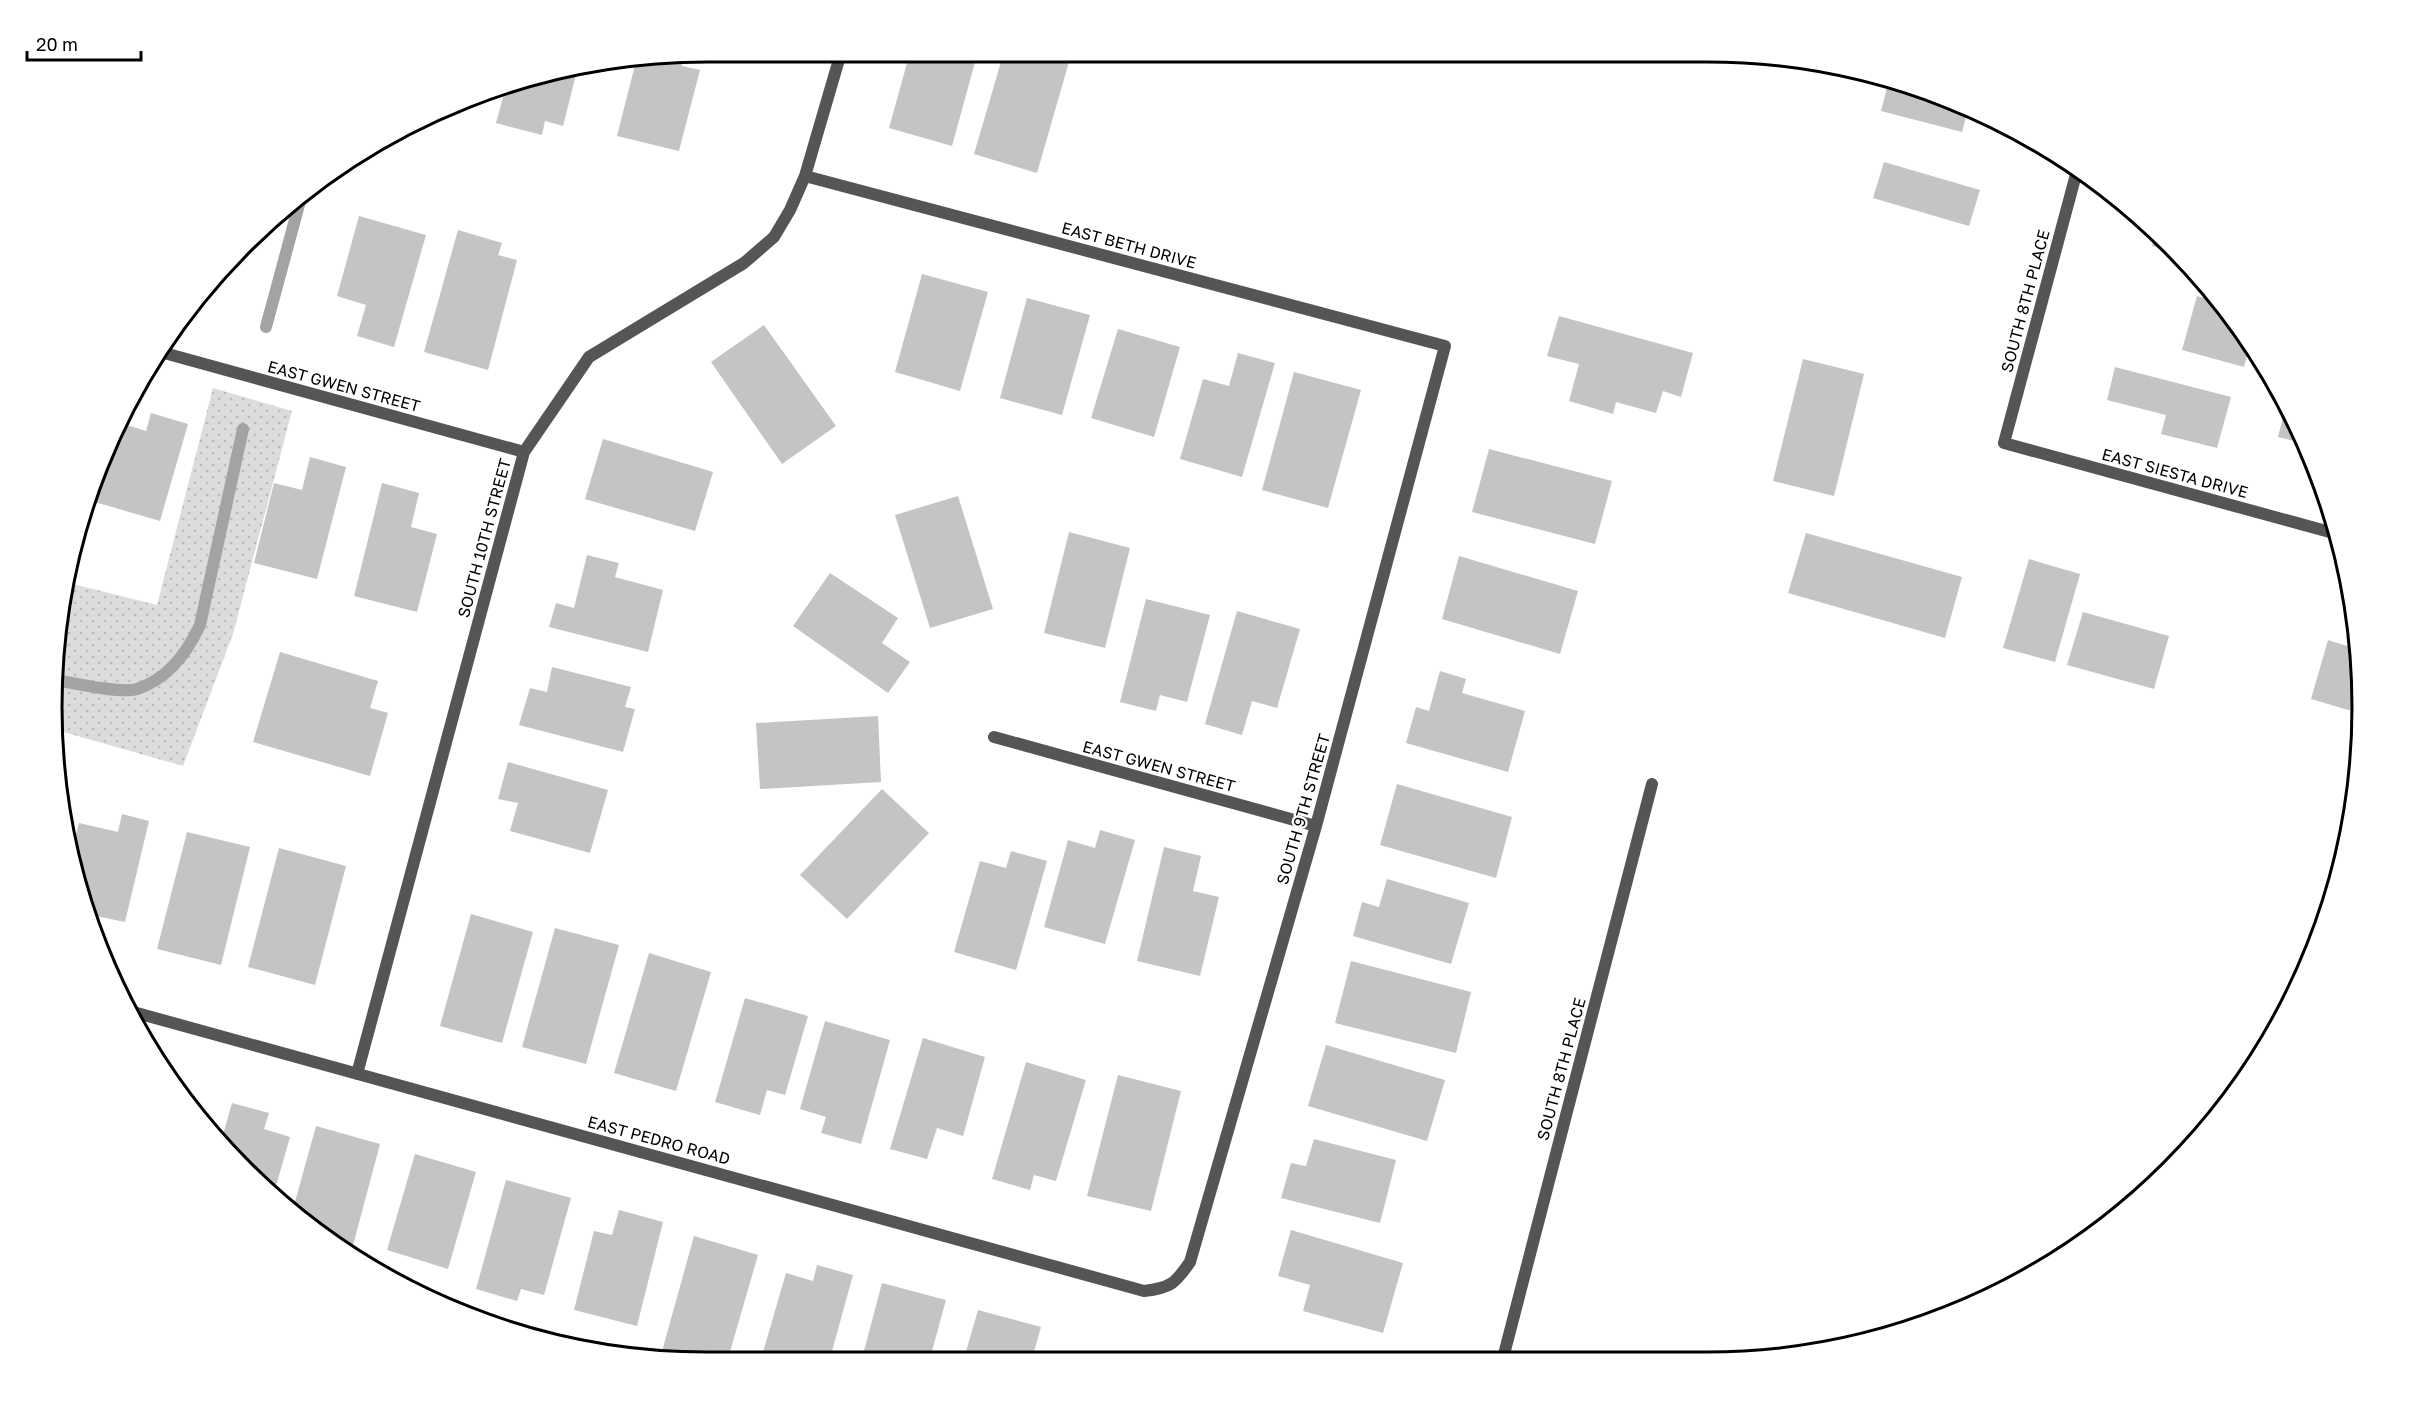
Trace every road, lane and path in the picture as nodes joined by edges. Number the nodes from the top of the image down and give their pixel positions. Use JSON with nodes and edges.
{"nodes":[{"id":1,"x":839,"y":61,"type":"edge"},
{"id":2,"x":805,"y":176,"type":"junction"},
{"id":3,"x":2075,"y":177,"type":"edge"},
{"id":4,"x":1445,"y":346,"type":"joint"},
{"id":5,"x":167,"y":354,"type":"edge"},
{"id":6,"x":2004,"y":443,"type":"joint"},
{"id":7,"x":524,"y":452,"type":"junction"},
{"id":8,"x":2328,"y":532,"type":"edge"},
{"id":9,"x":994,"y":737,"type":"dead end"},
{"id":10,"x":1652,"y":784,"type":"dead end"},
{"id":11,"x":1316,"y":826,"type":"junction"},
{"id":12,"x":139,"y":1014,"type":"edge"},
{"id":13,"x":357,"y":1074,"type":"junction"},
{"id":14,"x":1180,"y":1276,"type":"joint"},
{"id":15,"x":1505,"y":1352,"type":"edge"}],
"edges":[{"from":1,"to":2,"type":"street","name":"SOUTH 10TH STREET"},
{"from":2,"to":4,"type":"street","name":"EAST BETH DRIVE"},
{"from":2,"to":7,"type":"street","name":"SOUTH 10TH STREET"},
{"from":3,"to":6,"type":"street","name":"SOUTH 8TH PLACE"},
{"from":4,"to":11,"type":"street","name":"SOUTH 9TH STREET"},
{"from":5,"to":7,"type":"street","name":"EAST GWEN STREET"},
{"from":6,"to":8,"type":"street","name":"EAST SIESTA DRIVE"},
{"from":7,"to":13,"type":"street","name":"SOUTH 10TH STREET"},
{"from":9,"to":11,"type":"street","name":"EAST GWEN STREET"},
{"from":10,"to":15,"type":"street","name":"SOUTH 8TH PLACE"},
{"from":11,"to":14,"type":"street","name":"SOUTH 9TH STREET"},
{"from":12,"to":13,"type":"street","name":"EAST PEDRO ROAD"},
{"from":13,"to":14,"type":"street","name":"EAST PEDRO ROAD"}]}
